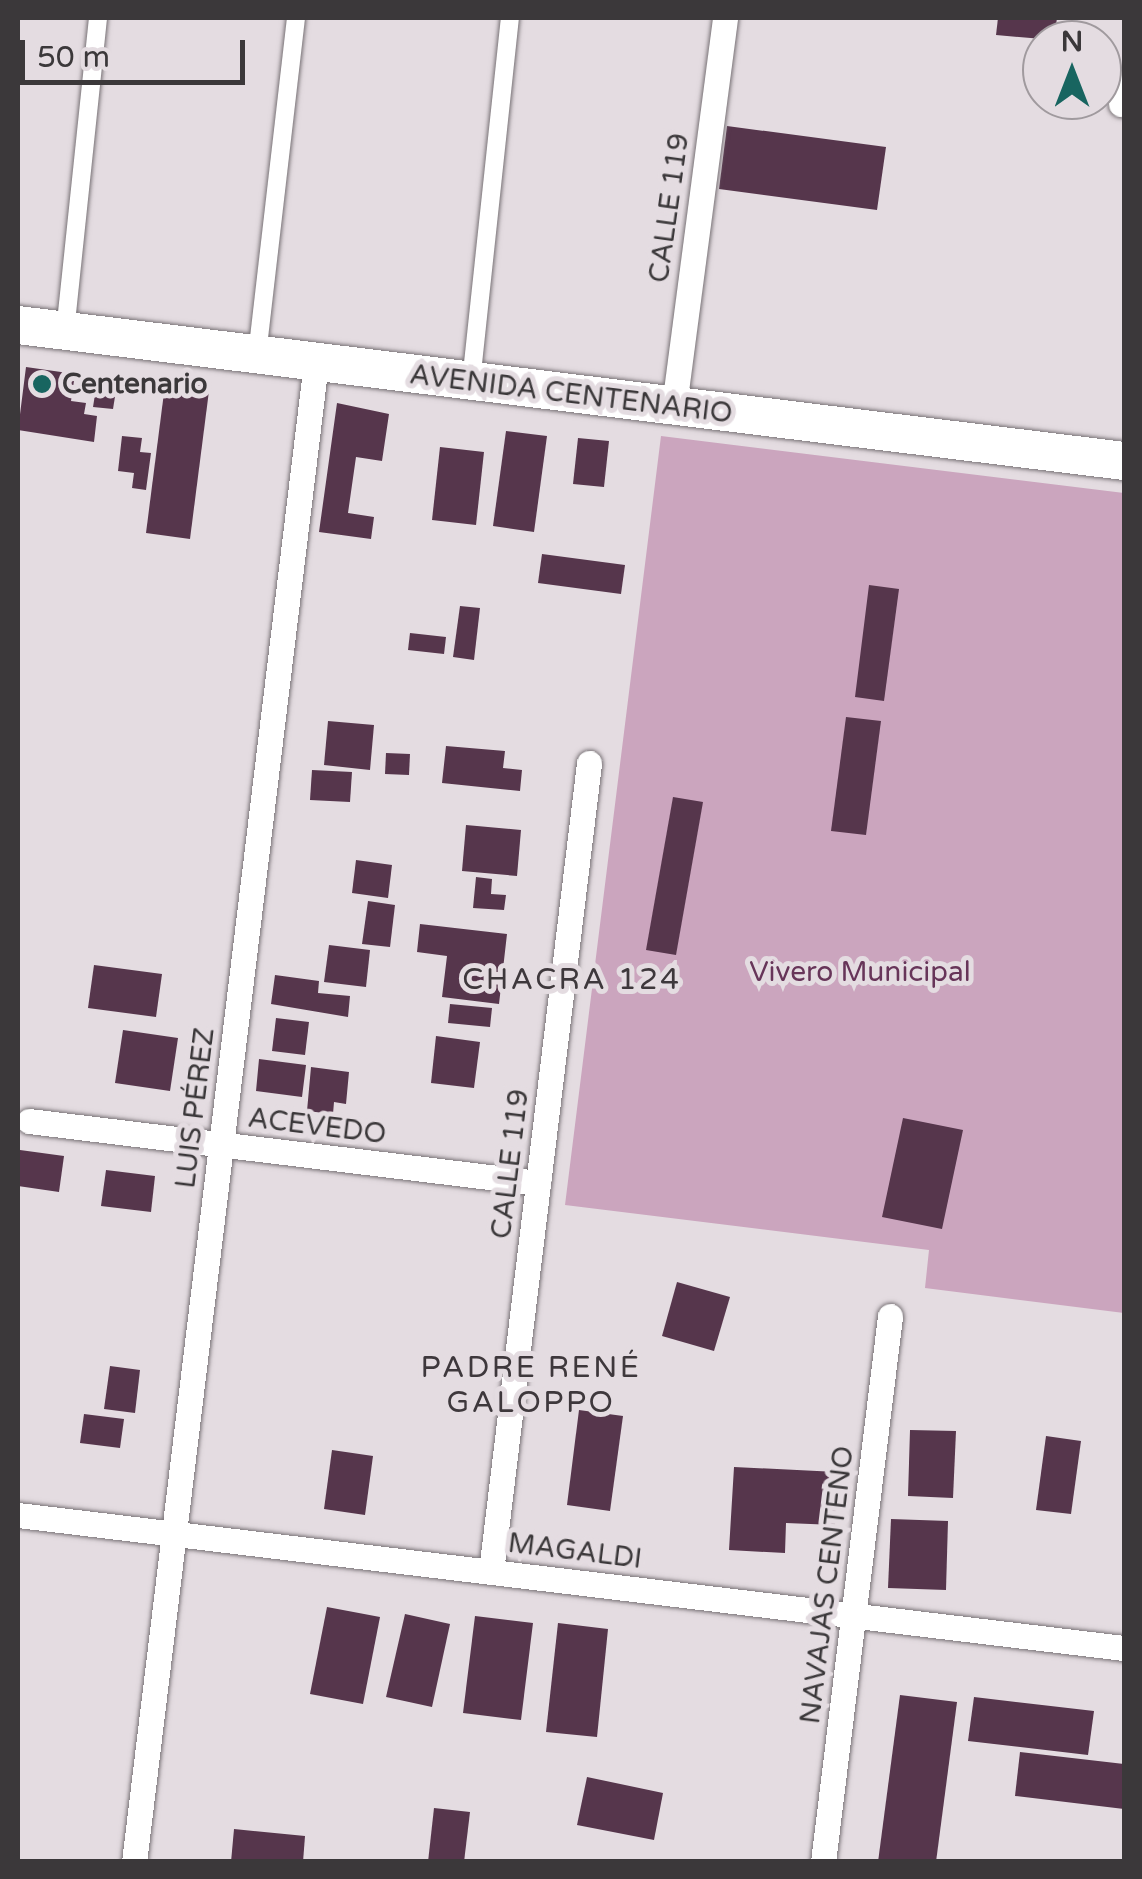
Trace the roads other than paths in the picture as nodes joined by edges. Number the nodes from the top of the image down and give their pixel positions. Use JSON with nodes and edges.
{"nodes":[{"id":1,"x":98,"y":18,"type":"edge"},
{"id":2,"x":296,"y":18,"type":"edge"},
{"id":3,"x":510,"y":18,"type":"edge"},
{"id":4,"x":725,"y":18,"type":"edge"},
{"id":5,"x":18,"y":326,"type":"edge"},
{"id":6,"x":65,"y":332,"type":"junction"},
{"id":7,"x":257,"y":355,"type":"junction"},
{"id":8,"x":316,"y":362,"type":"junction"},
{"id":9,"x":471,"y":382,"type":"junction"},
{"id":10,"x":674,"y":406,"type":"junction"},
{"id":11,"x":1124,"y":462,"type":"edge"},
{"id":12,"x":589,"y":763,"type":"dead end"},
{"id":13,"x":29,"y":1121,"type":"dead end"},
{"id":14,"x":221,"y":1144,"type":"junction"},
{"id":15,"x":538,"y":1182,"type":"junction"},
{"id":16,"x":890,"y":1316,"type":"dead end"},
{"id":17,"x":18,"y":1516,"type":"edge"},
{"id":18,"x":174,"y":1533,"type":"junction"},
{"id":19,"x":490,"y":1572,"type":"junction"},
{"id":20,"x":853,"y":1615,"type":"junction"},
{"id":21,"x":1124,"y":1648,"type":"edge"},
{"id":22,"x":134,"y":1862,"type":"edge"},
{"id":23,"x":824,"y":1862,"type":"edge"}],
"edges":[{"from":1,"to":6,"type":"street"},
{"from":2,"to":7,"type":"street"},
{"from":3,"to":9,"type":"street"},
{"from":4,"to":10,"type":"street","name":"CALLE 119"},
{"from":5,"to":6,"type":"main road","name":"AVENIDA CENTENARIO"},
{"from":6,"to":7,"type":"main road","name":"AVENIDA CENTENARIO"},
{"from":7,"to":8,"type":"main road","name":"AVENIDA CENTENARIO"},
{"from":8,"to":9,"type":"main road","name":"AVENIDA CENTENARIO"},
{"from":8,"to":14,"type":"street","name":"LUIS PÉREZ"},
{"from":9,"to":10,"type":"main road","name":"AVENIDA CENTENARIO"},
{"from":10,"to":11,"type":"main road","name":"AVENIDA CENTENARIO"},
{"from":12,"to":15,"type":"street","name":"CALLE 119"},
{"from":13,"to":14,"type":"street","name":"ACEVEDO"},
{"from":14,"to":15,"type":"street","name":"ACEVEDO"},
{"from":14,"to":18,"type":"street","name":"LUIS PÉREZ"},
{"from":15,"to":19,"type":"street","name":"CALLE 119"},
{"from":16,"to":20,"type":"street","name":"NAVAJAS CENTENO"},
{"from":17,"to":18,"type":"street","name":"MAGALDI"},
{"from":18,"to":19,"type":"street","name":"MAGALDI"},
{"from":18,"to":22,"type":"street","name":"LUIS PÉREZ"},
{"from":19,"to":20,"type":"street","name":"MAGALDI"},
{"from":20,"to":21,"type":"street","name":"MAGALDI"},
{"from":20,"to":23,"type":"street","name":"NAVAJAS CENTENO"}]}
